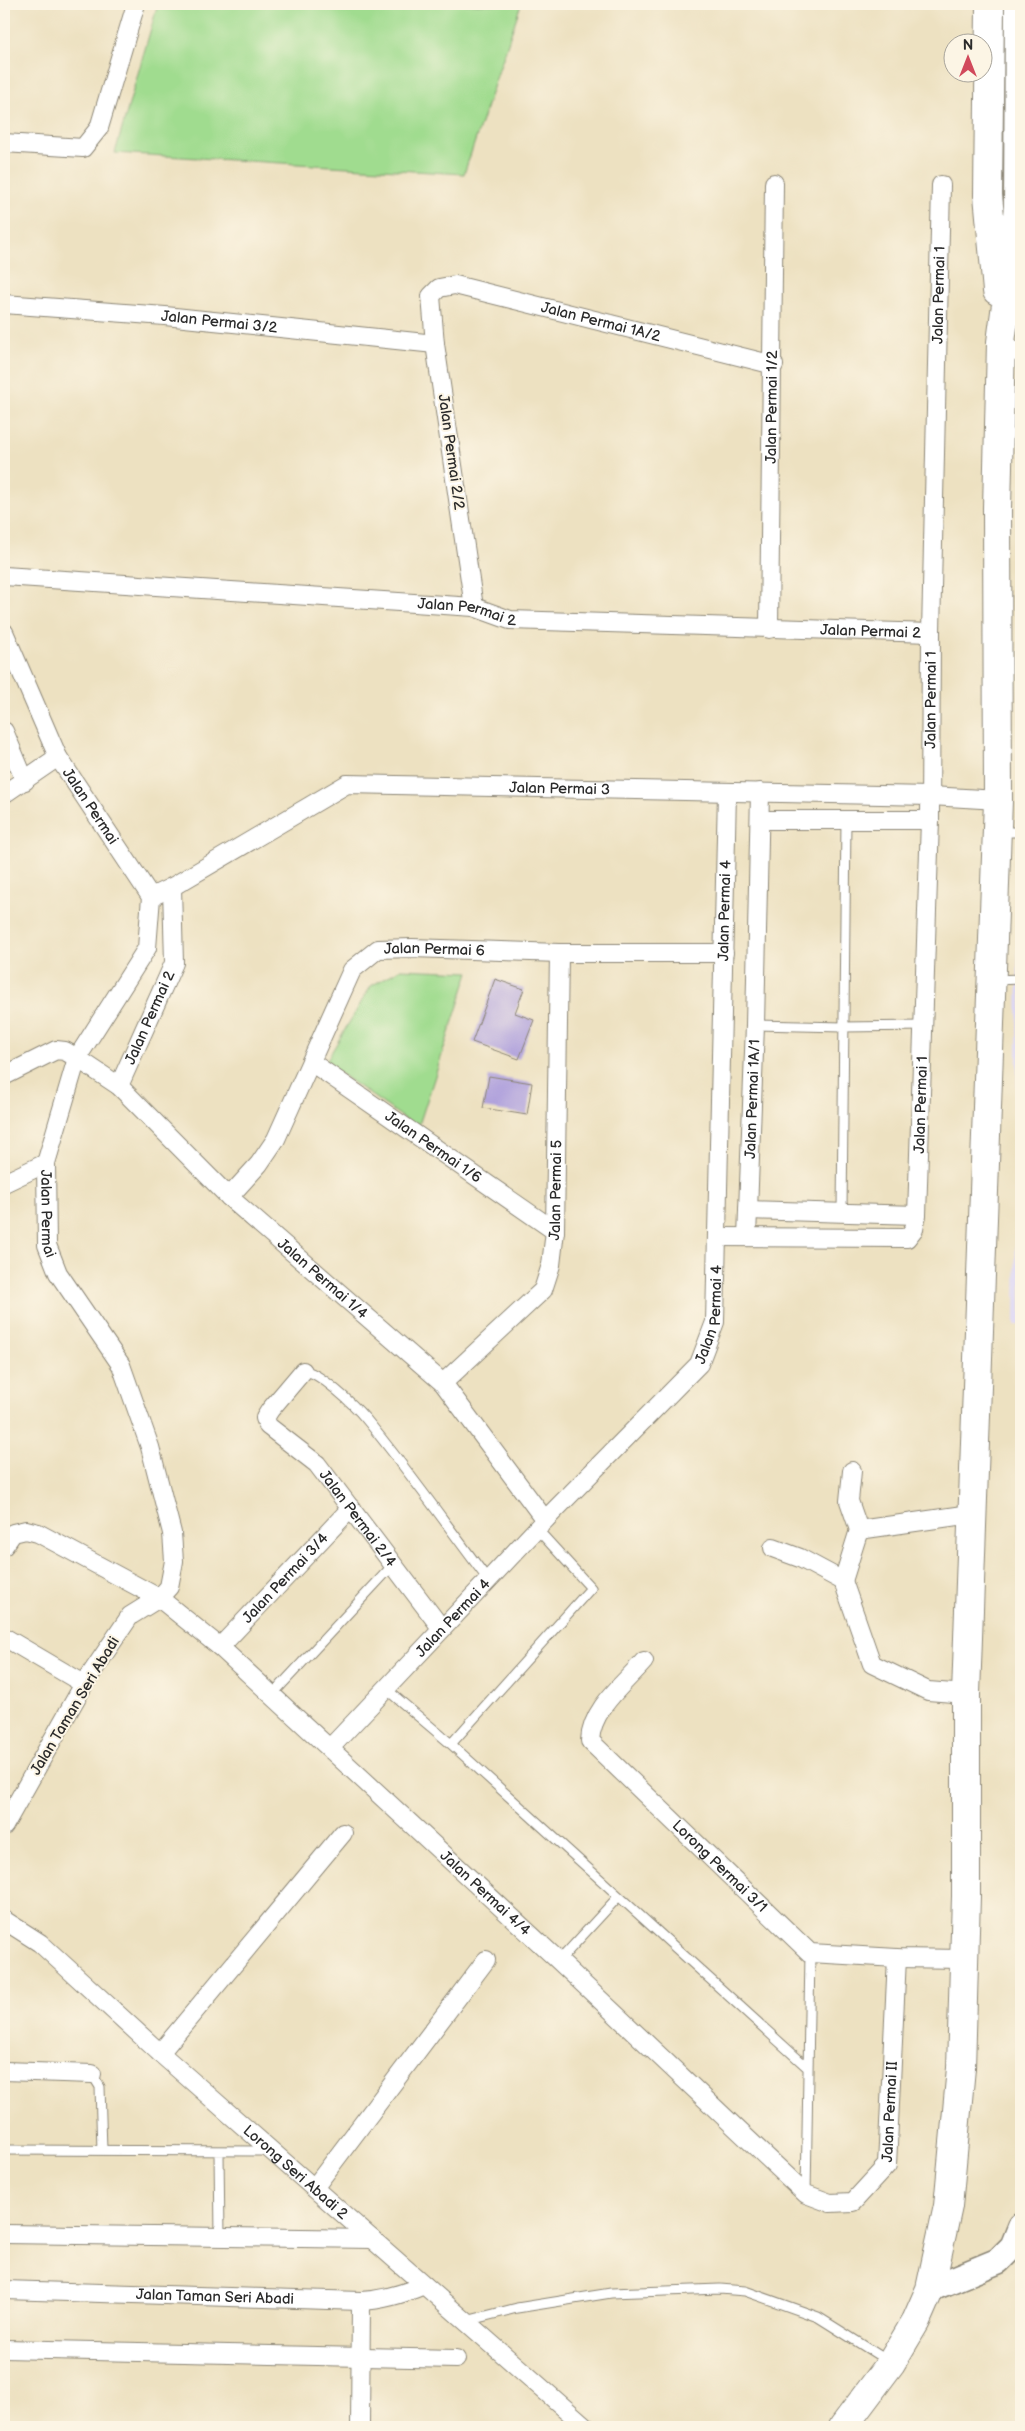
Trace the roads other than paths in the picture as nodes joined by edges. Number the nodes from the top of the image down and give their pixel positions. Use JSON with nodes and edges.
{"nodes":[{"id":1,"x":136,"y":4,"type":"edge"},
{"id":2,"x":990,"y":4,"type":"edge"},
{"id":3,"x":1019,"y":4,"type":"edge"},
{"id":4,"x":4,"y":143,"type":"edge"},
{"id":5,"x":774,"y":183,"type":"dead end"},
{"id":6,"x":941,"y":185,"type":"dead end"},
{"id":7,"x":431,"y":296,"type":"joint"},
{"id":8,"x":4,"y":304,"type":"edge"},
{"id":9,"x":435,"y":344,"type":"junction"},
{"id":10,"x":1011,"y":348,"type":"edge"},
{"id":11,"x":774,"y":365,"type":"junction"},
{"id":12,"x":4,"y":576,"type":"edge"},
{"id":13,"x":474,"y":607,"type":"junction"},
{"id":14,"x":769,"y":629,"type":"junction"},
{"id":15,"x":4,"y":632,"type":"edge"},
{"id":16,"x":931,"y":633,"type":"junction"},
{"id":17,"x":4,"y":731,"type":"edge"},
{"id":18,"x":58,"y":757,"type":"junction"},
{"id":19,"x":9,"y":759,"type":"edge"},
{"id":20,"x":25,"y":781,"type":"junction"},
{"id":21,"x":727,"y":792,"type":"junction"},
{"id":22,"x":760,"y":792,"type":"junction"},
{"id":23,"x":4,"y":794,"type":"edge"},
{"id":24,"x":931,"y":796,"type":"junction"},
{"id":25,"x":998,"y":800,"type":"junction"},
{"id":26,"x":760,"y":820,"type":"junction"},
{"id":27,"x":846,"y":820,"type":"junction"},
{"id":28,"x":930,"y":820,"type":"junction"},
{"id":29,"x":1009,"y":832,"type":"edge"},
{"id":30,"x":172,"y":887,"type":"junction"},
{"id":31,"x":151,"y":897,"type":"junction"},
{"id":32,"x":559,"y":953,"type":"junction"},
{"id":33,"x":724,"y":953,"type":"junction"},
{"id":34,"x":1021,"y":979,"type":"edge"},
{"id":35,"x":991,"y":980,"type":"junction"},
{"id":36,"x":755,"y":1025,"type":"junction"},
{"id":37,"x":925,"y":1026,"type":"junction"},
{"id":38,"x":844,"y":1027,"type":"junction"},
{"id":39,"x":77,"y":1058,"type":"junction"},
{"id":40,"x":311,"y":1062,"type":"junction"},
{"id":41,"x":4,"y":1076,"type":"edge"},
{"id":42,"x":119,"y":1086,"type":"junction"},
{"id":43,"x":46,"y":1163,"type":"junction"},
{"id":44,"x":4,"y":1183,"type":"edge"},
{"id":45,"x":229,"y":1197,"type":"junction"},
{"id":46,"x":748,"y":1210,"type":"junction"},
{"id":47,"x":842,"y":1212,"type":"junction"},
{"id":48,"x":917,"y":1214,"type":"junction"},
{"id":49,"x":555,"y":1231,"type":"junction"},
{"id":50,"x":717,"y":1237,"type":"junction"},
{"id":51,"x":747,"y":1237,"type":"junction"},
{"id":52,"x":303,"y":1371,"type":"joint"},
{"id":53,"x":443,"y":1383,"type":"junction"},
{"id":54,"x":852,"y":1470,"type":"dead end"},
{"id":55,"x":352,"y":1508,"type":"junction"},
{"id":56,"x":971,"y":1514,"type":"junction"},
{"id":57,"x":542,"y":1525,"type":"junction"},
{"id":58,"x":859,"y":1530,"type":"junction"},
{"id":59,"x":4,"y":1546,"type":"edge"},
{"id":60,"x":773,"y":1548,"type":"dead end"},
{"id":61,"x":393,"y":1565,"type":"junction"},
{"id":62,"x":489,"y":1581,"type":"junction"},
{"id":63,"x":844,"y":1581,"type":"junction"},
{"id":64,"x":158,"y":1598,"type":"junction"},
{"id":65,"x":442,"y":1628,"type":"junction"},
{"id":66,"x":4,"y":1637,"type":"edge"},
{"id":67,"x":220,"y":1647,"type":"junction"},
{"id":68,"x":644,"y":1661,"type":"dead end"},
{"id":69,"x":84,"y":1684,"type":"junction"},
{"id":70,"x":385,"y":1688,"type":"junction"},
{"id":71,"x":966,"y":1694,"type":"junction"},
{"id":72,"x":271,"y":1696,"type":"junction"},
{"id":73,"x":451,"y":1744,"type":"junction"},
{"id":74,"x":330,"y":1748,"type":"junction"},
{"id":75,"x":4,"y":1826,"type":"edge"},
{"id":76,"x":343,"y":1833,"type":"dead end"},
{"id":77,"x":618,"y":1897,"type":"junction"},
{"id":78,"x":4,"y":1920,"type":"edge"},
{"id":79,"x":810,"y":1953,"type":"junction"},
{"id":80,"x":897,"y":1958,"type":"junction"},
{"id":81,"x":963,"y":1959,"type":"junction"},
{"id":82,"x":486,"y":1960,"type":"dead end"},
{"id":83,"x":559,"y":1961,"type":"junction"},
{"id":84,"x":160,"y":2053,"type":"junction"},
{"id":85,"x":808,"y":2068,"type":"junction"},
{"id":86,"x":4,"y":2071,"type":"edge"},
{"id":87,"x":92,"y":2074,"type":"joint"},
{"id":88,"x":4,"y":2150,"type":"edge"},
{"id":89,"x":102,"y":2150,"type":"junction"},
{"id":90,"x":272,"y":2151,"type":"junction"},
{"id":91,"x":219,"y":2152,"type":"junction"},
{"id":92,"x":314,"y":2188,"type":"junction"},
{"id":93,"x":806,"y":2194,"type":"junction"},
{"id":94,"x":1021,"y":2226,"type":"edge"},
{"id":95,"x":4,"y":2234,"type":"edge"},
{"id":96,"x":220,"y":2237,"type":"junction"},
{"id":97,"x":372,"y":2239,"type":"junction"},
{"id":98,"x":424,"y":2285,"type":"junction"},
{"id":99,"x":930,"y":2289,"type":"junction"},
{"id":100,"x":4,"y":2290,"type":"edge"},
{"id":101,"x":361,"y":2301,"type":"junction"},
{"id":102,"x":466,"y":2321,"type":"junction"},
{"id":103,"x":4,"y":2350,"type":"edge"},
{"id":104,"x":361,"y":2358,"type":"junction"},
{"id":105,"x":456,"y":2359,"type":"dead end"},
{"id":106,"x":891,"y":2363,"type":"junction"},
{"id":107,"x":360,"y":2427,"type":"edge"},
{"id":108,"x":586,"y":2427,"type":"edge"},
{"id":109,"x":844,"y":2427,"type":"edge"}],
"edges":[{"from":1,"to":4,"type":"street"},
{"from":2,"to":10,"type":"main road"},
{"from":3,"to":10,"type":"main road"},
{"from":5,"to":11,"type":"street","name":"Jalan Permai 1/2"},
{"from":6,"to":16,"type":"street","name":"Jalan Permai 1"},
{"from":7,"to":9,"type":"street","name":"Jalan Permai 2/2"},
{"from":7,"to":11,"type":"street","name":"Jalan Permai 1A/2"},
{"from":8,"to":9,"type":"street","name":"Jalan Permai 3/2"},
{"from":9,"to":13,"type":"street","name":"Jalan Permai 2/2"},
{"from":10,"to":25,"type":"main road"},
{"from":11,"to":14,"type":"street","name":"Jalan Permai 1/2"},
{"from":12,"to":13,"type":"street","name":"Jalan Permai 2"},
{"from":13,"to":14,"type":"street","name":"Jalan Permai 2"},
{"from":14,"to":16,"type":"street","name":"Jalan Permai 2"},
{"from":15,"to":18,"type":"street","name":"Jalan Permai"},
{"from":16,"to":24,"type":"street","name":"Jalan Permai 1"},
{"from":17,"to":19,"type":"street"},
{"from":18,"to":20,"type":"street"},
{"from":18,"to":31,"type":"street","name":"Jalan Permai"},
{"from":19,"to":20,"type":"street"},
{"from":20,"to":23,"type":"street"},
{"from":21,"to":22,"type":"street","name":"Jalan Permai 3"},
{"from":21,"to":30,"type":"street","name":"Jalan Permai 3"},
{"from":21,"to":33,"type":"street","name":"Jalan Permai 4"},
{"from":22,"to":24,"type":"street","name":"Jalan Permai 3"},
{"from":22,"to":26,"type":"street","name":"Jalan Permai 1A/1"},
{"from":24,"to":25,"type":"street","name":"Jalan Permai 3"},
{"from":24,"to":28,"type":"street","name":"Jalan Permai 1"},
{"from":25,"to":29,"type":"main road"},
{"from":26,"to":27,"type":"street"},
{"from":26,"to":36,"type":"street","name":"Jalan Permai 1A/1"},
{"from":27,"to":28,"type":"street"},
{"from":27,"to":38,"type":"lane"},
{"from":28,"to":37,"type":"street","name":"Jalan Permai 1"},
{"from":29,"to":35,"type":"main road"},
{"from":30,"to":31,"type":"street","name":"Jalan Permai 3"},
{"from":30,"to":42,"type":"street","name":"Jalan Permai 2"},
{"from":31,"to":39,"type":"street","name":"Jalan Permai"},
{"from":32,"to":33,"type":"street","name":"Jalan Permai 6"},
{"from":32,"to":40,"type":"street","name":"Jalan Permai 6"},
{"from":32,"to":49,"type":"street","name":"Jalan Permai 5"},
{"from":33,"to":50,"type":"street","name":"Jalan Permai 4"},
{"from":34,"to":35,"type":"lane"},
{"from":35,"to":56,"type":"main road"},
{"from":36,"to":38,"type":"lane"},
{"from":36,"to":46,"type":"street","name":"Jalan Permai 1A/1"},
{"from":37,"to":38,"type":"lane"},
{"from":37,"to":48,"type":"street","name":"Jalan Permai 1"},
{"from":38,"to":47,"type":"lane"},
{"from":39,"to":41,"type":"street","name":"Jalan Permai 1/4"},
{"from":39,"to":42,"type":"street","name":"Jalan Permai 1/4"},
{"from":39,"to":43,"type":"street","name":"Jalan Permai"},
{"from":40,"to":45,"type":"street","name":"Jalan Permai 6"},
{"from":40,"to":49,"type":"street","name":"Jalan Permai 1/6"},
{"from":42,"to":45,"type":"street","name":"Jalan Permai 1/4"},
{"from":43,"to":44,"type":"street"},
{"from":43,"to":64,"type":"street","name":"Jalan Permai"},
{"from":45,"to":53,"type":"street","name":"Jalan Permai 1/4"},
{"from":46,"to":47,"type":"street"},
{"from":46,"to":51,"type":"street","name":"Jalan Permai 1A/1"},
{"from":47,"to":48,"type":"street"},
{"from":48,"to":51,"type":"street","name":"Jalan Permai 1"},
{"from":49,"to":53,"type":"street","name":"Jalan Permai 5"},
{"from":50,"to":51,"type":"street"},
{"from":50,"to":57,"type":"street","name":"Jalan Permai 4"},
{"from":52,"to":55,"type":"street","name":"Jalan Permai 2/4"},
{"from":52,"to":62,"type":"lane"},
{"from":53,"to":57,"type":"street","name":"Jalan Permai 1/4"},
{"from":54,"to":58,"type":"street"},
{"from":55,"to":61,"type":"street","name":"Jalan Permai 2/4"},
{"from":55,"to":67,"type":"street","name":"Jalan Permai 3/4"},
{"from":56,"to":58,"type":"street"},
{"from":56,"to":71,"type":"main road"},
{"from":57,"to":62,"type":"street","name":"Jalan Permai 4"},
{"from":57,"to":73,"type":"lane"},
{"from":58,"to":63,"type":"street"},
{"from":59,"to":64,"type":"street","name":"Jalan Permai 4/4"},
{"from":60,"to":63,"type":"street"},
{"from":61,"to":65,"type":"street","name":"Jalan Permai 2/4"},
{"from":61,"to":72,"type":"lane"},
{"from":62,"to":65,"type":"street","name":"Jalan Permai 4"},
{"from":63,"to":71,"type":"street"},
{"from":64,"to":67,"type":"street","name":"Jalan Permai 4/4"},
{"from":64,"to":69,"type":"street","name":"Jalan Taman Seri Abadi"},
{"from":65,"to":70,"type":"street","name":"Jalan Permai 4"},
{"from":66,"to":69,"type":"street"},
{"from":67,"to":72,"type":"street","name":"Jalan Permai 4/4"},
{"from":68,"to":79,"type":"street","name":"Lorong Permai 3/1"},
{"from":69,"to":75,"type":"street","name":"Jalan Taman Seri Abadi"},
{"from":70,"to":73,"type":"lane"},
{"from":70,"to":74,"type":"street","name":"Jalan Permai 4"},
{"from":71,"to":81,"type":"main road"},
{"from":72,"to":74,"type":"street","name":"Jalan Permai 4/4"},
{"from":73,"to":77,"type":"lane"},
{"from":74,"to":83,"type":"street","name":"Jalan Permai 4/4"},
{"from":76,"to":84,"type":"street"},
{"from":77,"to":83,"type":"lane"},
{"from":77,"to":85,"type":"lane"},
{"from":78,"to":84,"type":"street","name":"Lorong Seri Abadi 2"},
{"from":79,"to":80,"type":"street"},
{"from":79,"to":85,"type":"lane"},
{"from":80,"to":81,"type":"street"},
{"from":80,"to":93,"type":"street","name":"Jalan Permai II"},
{"from":81,"to":99,"type":"main road"},
{"from":82,"to":92,"type":"street"},
{"from":83,"to":93,"type":"street","name":"Jalan Permai 4/4"},
{"from":84,"to":90,"type":"street","name":"Lorong Seri Abadi 2"},
{"from":85,"to":93,"type":"lane"},
{"from":86,"to":87,"type":"street"},
{"from":87,"to":89,"type":"lane"},
{"from":88,"to":89,"type":"lane"},
{"from":89,"to":91,"type":"lane"},
{"from":90,"to":91,"type":"lane"},
{"from":90,"to":92,"type":"street","name":"Lorong Seri Abadi 2"},
{"from":91,"to":96,"type":"lane"},
{"from":92,"to":97,"type":"street","name":"Lorong Seri Abadi 2"},
{"from":94,"to":99,"type":"main road"},
{"from":95,"to":96,"type":"street"},
{"from":96,"to":97,"type":"street"},
{"from":97,"to":98,"type":"street","name":"Lorong Seri Abadi 2"},
{"from":98,"to":101,"type":"street","name":"Jalan Taman Seri Abadi"},
{"from":98,"to":102,"type":"street","name":"Lorong Seri Abadi 2"},
{"from":99,"to":106,"type":"main road"},
{"from":100,"to":101,"type":"street","name":"Jalan Taman Seri Abadi"},
{"from":101,"to":104,"type":"street"},
{"from":102,"to":106,"type":"lane"},
{"from":102,"to":108,"type":"street","name":"Lorong Seri Abadi 2"},
{"from":103,"to":104,"type":"street"},
{"from":104,"to":105,"type":"street"},
{"from":104,"to":107,"type":"street"},
{"from":106,"to":109,"type":"main road"}]}
